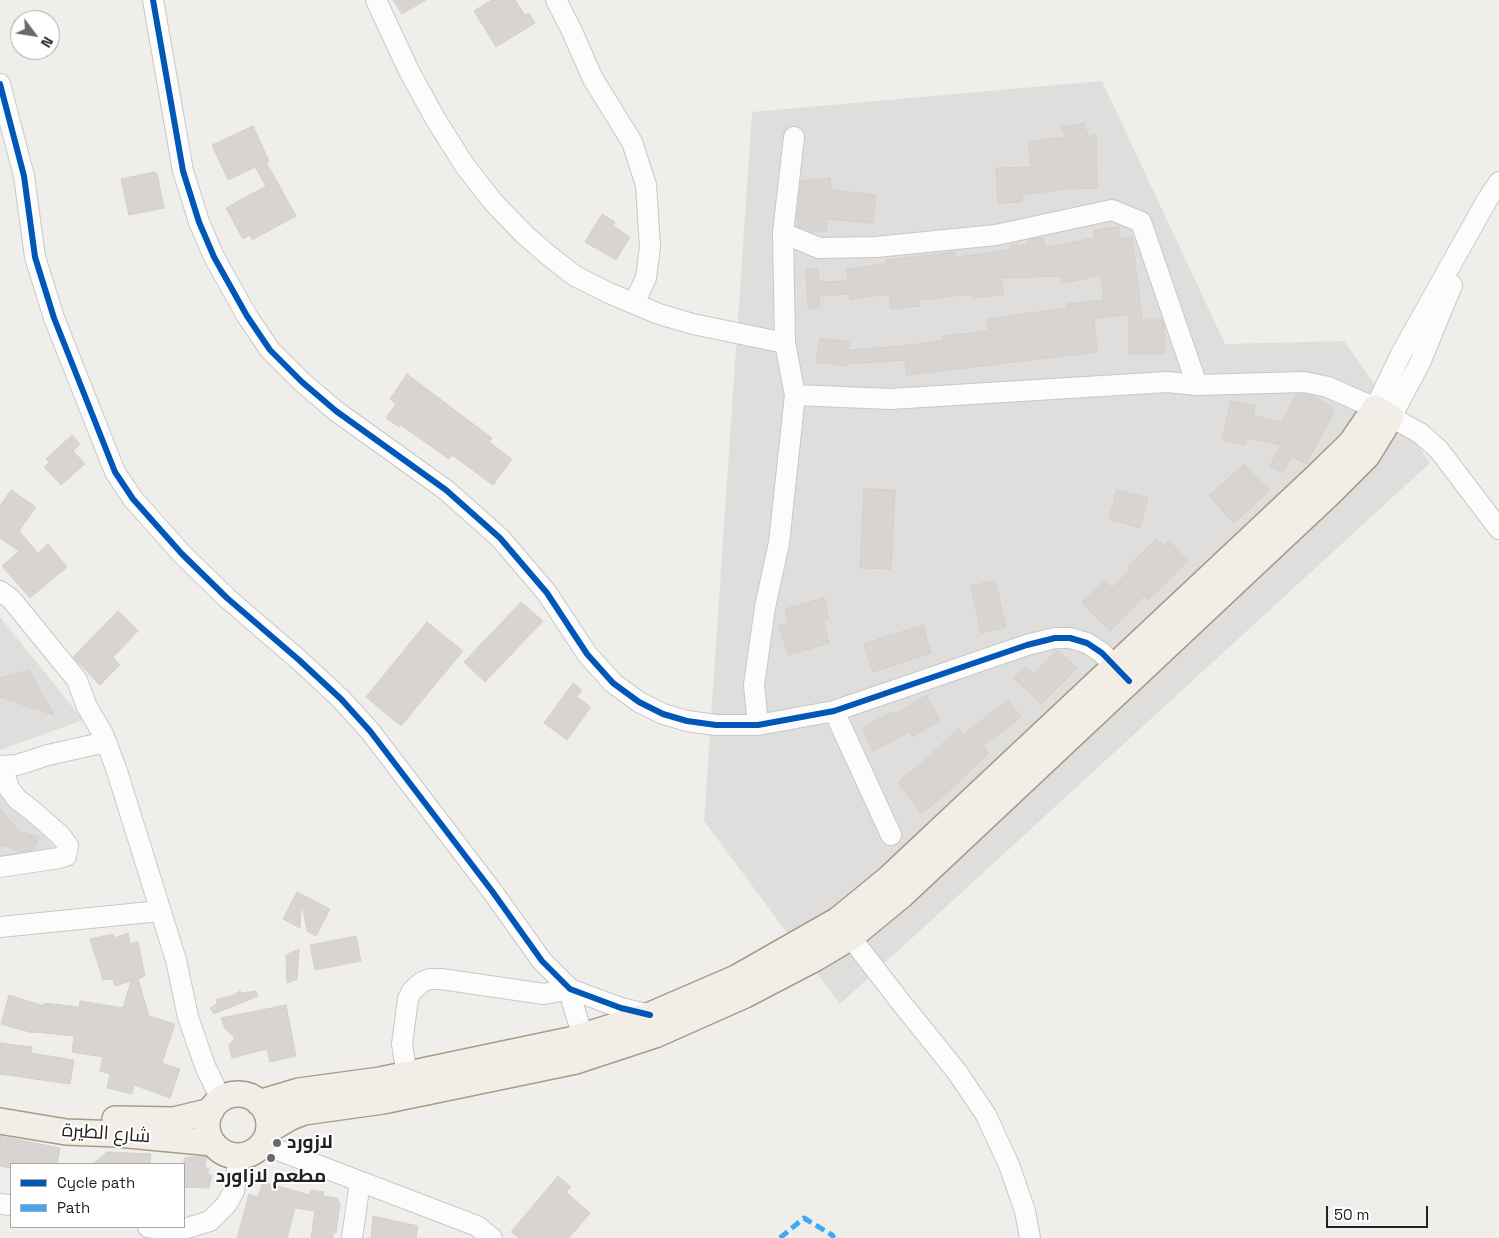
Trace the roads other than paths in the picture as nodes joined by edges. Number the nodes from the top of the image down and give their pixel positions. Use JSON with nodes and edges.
{"nodes":[{"id":1,"x":153,"y":0,"type":"edge"},
{"id":2,"x":376,"y":0,"type":"edge"},
{"id":3,"x":556,"y":0,"type":"edge"},
{"id":4,"x":0,"y":84,"type":"edge"},
{"id":5,"x":794,"y":137,"type":"dead end"},
{"id":6,"x":1499,"y":182,"type":"edge"},
{"id":7,"x":783,"y":233,"type":"junction"},
{"id":8,"x":634,"y":303,"type":"junction"},
{"id":9,"x":786,"y":343,"type":"junction"},
{"id":10,"x":1197,"y":385,"type":"junction"},
{"id":11,"x":795,"y":395,"type":"junction"},
{"id":12,"x":1383,"y":413,"type":"junction"},
{"id":13,"x":1499,"y":529,"type":"edge"},
{"id":14,"x":0,"y":591,"type":"edge"},
{"id":15,"x":0,"y":608,"type":"edge"},
{"id":16,"x":1122,"y":674,"type":"junction"},
{"id":17,"x":88,"y":706,"type":"junction"},
{"id":18,"x":834,"y":711,"type":"junction"},
{"id":19,"x":758,"y":725,"type":"junction"},
{"id":20,"x":106,"y":742,"type":"junction"},
{"id":21,"x":1,"y":766,"type":"edge"},
{"id":22,"x":891,"y":834,"type":"dead end"},
{"id":23,"x":0,"y":867,"type":"edge"},
{"id":24,"x":160,"y":911,"type":"junction"},
{"id":25,"x":0,"y":927,"type":"edge"},
{"id":26,"x":844,"y":928,"type":"junction"},
{"id":27,"x":570,"y":989,"type":"junction"},
{"id":28,"x":650,"y":1015,"type":"junction"},
{"id":29,"x":583,"y":1036,"type":"junction"},
{"id":30,"x":408,"y":1085,"type":"junction"},
{"id":31,"x":259,"y":1103,"type":"junction"},
{"id":32,"x":217,"y":1105,"type":"junction"},
{"id":33,"x":0,"y":1106,"type":"edge"},
{"id":34,"x":0,"y":1121,"type":"edge"},
{"id":35,"x":265,"y":1137,"type":"junction"},
{"id":36,"x":213,"y":1143,"type":"junction"},
{"id":37,"x":239,"y":1156,"type":"junction"},
{"id":38,"x":360,"y":1182,"type":"junction"},
{"id":39,"x":155,"y":1228,"type":"edge"},
{"id":40,"x":352,"y":1238,"type":"edge"},
{"id":41,"x":492,"y":1238,"type":"edge"},
{"id":42,"x":1030,"y":1238,"type":"edge"}],
"edges":[{"from":1,"to":19,"type":"street"},
{"from":2,"to":8,"type":"street"},
{"from":3,"to":8,"type":"street"},
{"from":4,"to":27,"type":"street"},
{"from":5,"to":7,"type":"street"},
{"from":6,"to":12,"type":"street"},
{"from":7,"to":9,"type":"street"},
{"from":7,"to":10,"type":"street"},
{"from":8,"to":9,"type":"street"},
{"from":9,"to":11,"type":"street"},
{"from":10,"to":11,"type":"street"},
{"from":10,"to":12,"type":"street"},
{"from":11,"to":19,"type":"street"},
{"from":12,"to":13,"type":"street"},
{"from":12,"to":16,"type":"main road"},
{"from":14,"to":17,"type":"street"},
{"from":15,"to":17,"type":"street"},
{"from":16,"to":18,"type":"street"},
{"from":16,"to":26,"type":"main road"},
{"from":17,"to":20,"type":"street"},
{"from":18,"to":19,"type":"street"},
{"from":18,"to":22,"type":"street"},
{"from":20,"to":21,"type":"street"},
{"from":20,"to":24,"type":"street"},
{"from":21,"to":23,"type":"street"},
{"from":24,"to":25,"type":"street"},
{"from":24,"to":32,"type":"street"},
{"from":26,"to":28,"type":"main road"},
{"from":26,"to":30,"type":"main road"},
{"from":26,"to":42,"type":"street"},
{"from":27,"to":28,"type":"street"},
{"from":27,"to":29,"type":"street"},
{"from":27,"to":30,"type":"street"},
{"from":28,"to":29,"type":"main road"},
{"from":29,"to":30,"type":"main road"},
{"from":30,"to":31,"type":"main road"},
{"from":30,"to":35,"type":"main road"},
{"from":31,"to":32,"type":"main road"},
{"from":31,"to":35,"type":"main road"},
{"from":32,"to":33,"type":"main road","name":"شارع الطيرة"},
{"from":32,"to":36,"type":"main road"},
{"from":34,"to":36,"type":"main road","name":"شارع الطيرة"},
{"from":35,"to":37,"type":"main road"},
{"from":35,"to":38,"type":"street"},
{"from":36,"to":37,"type":"main road"},
{"from":37,"to":39,"type":"street"},
{"from":38,"to":40,"type":"street"},
{"from":38,"to":41,"type":"street"}]}
